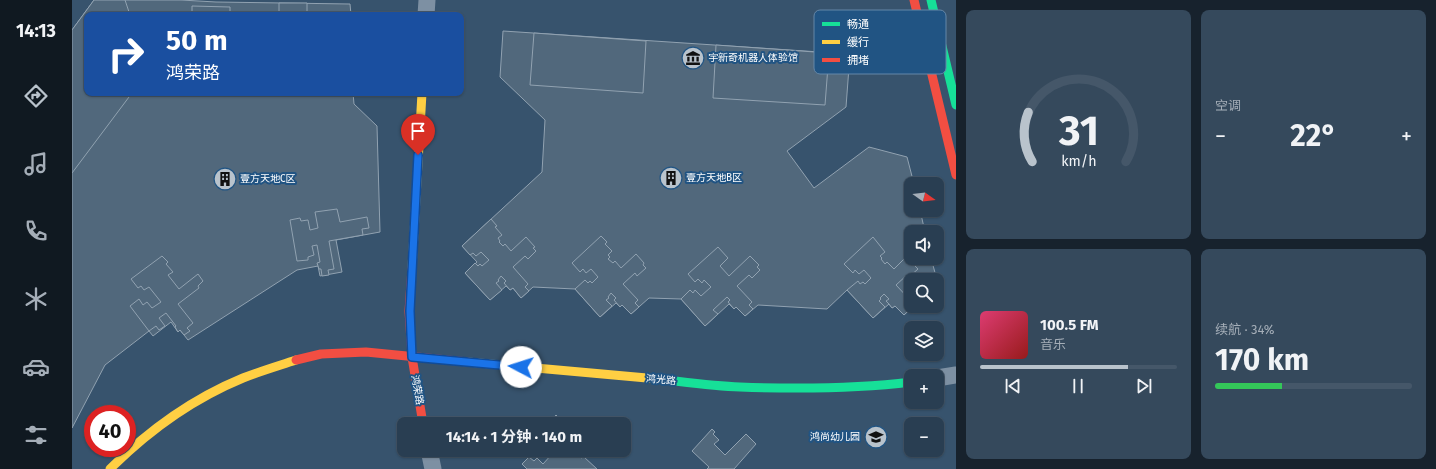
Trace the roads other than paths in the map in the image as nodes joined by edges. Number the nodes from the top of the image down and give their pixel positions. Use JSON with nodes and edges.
{"nodes":[{"id":1,"x":427,"y":0,"type":"edge"},
{"id":2,"x":914,"y":0,"type":"edge"},
{"id":3,"x":931,"y":0,"type":"edge"},
{"id":4,"x":916,"y":10,"type":"edge"},
{"id":5,"x":933,"y":10,"type":"edge"},
{"id":6,"x":426,"y":12,"type":"edge"},
{"id":7,"x":946,"y":63,"type":"edge"},
{"id":8,"x":932,"y":74,"type":"edge"},
{"id":9,"x":422,"y":96,"type":"edge"},
{"id":10,"x":956,"y":105,"type":"edge"},
{"id":11,"x":956,"y":175,"type":"edge"},
{"id":12,"x":412,"y":357,"type":"junction"},
{"id":13,"x":956,"y":376,"type":"edge"},
{"id":14,"x":944,"y":377,"type":"edge"},
{"id":15,"x":904,"y":383,"type":"edge"},
{"id":16,"x":422,"y":417,"type":"edge"},
{"id":17,"x":430,"y":457,"type":"edge"},
{"id":18,"x":110,"y":469,"type":"edge"},
{"id":19,"x":433,"y":469,"type":"edge"}],
"edges":[{"from":1,"to":6,"type":"street"},
{"from":2,"to":4,"type":"street"},
{"from":3,"to":5,"type":"street"},
{"from":7,"to":10,"type":"street"},
{"from":8,"to":11,"type":"street"},
{"from":9,"to":12,"type":"street","name":"鸿荣路"},
{"from":12,"to":15,"type":"street","name":"鸿光路"},
{"from":12,"to":16,"type":"street","name":"鸿荣路"},
{"from":12,"to":18,"type":"street","name":"鸿光路"},
{"from":13,"to":14,"type":"street"},
{"from":17,"to":19,"type":"street"}]}
